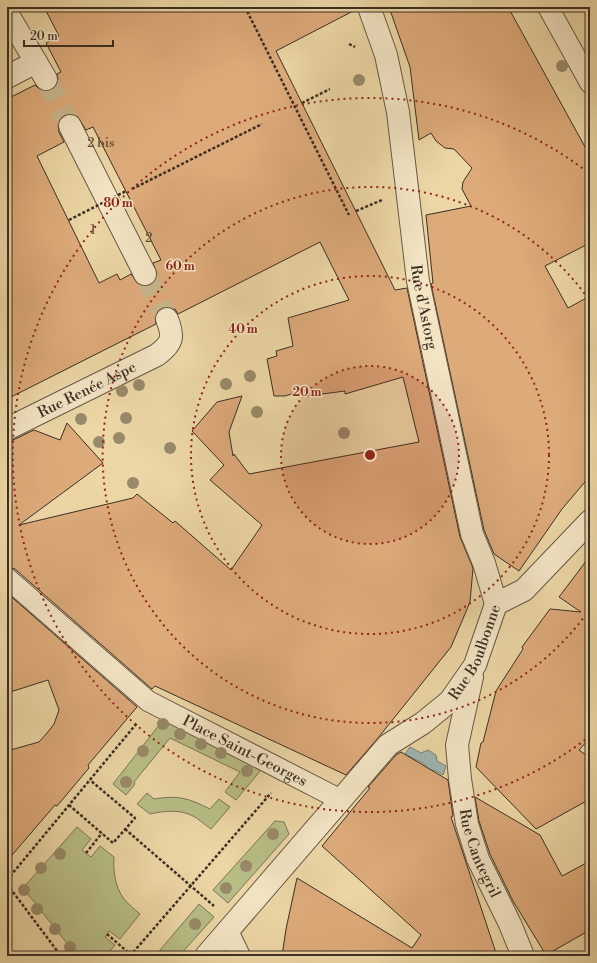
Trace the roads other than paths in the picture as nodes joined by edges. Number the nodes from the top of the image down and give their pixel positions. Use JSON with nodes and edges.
{"nodes":[{"id":1,"x":369,"y":7,"type":"edge"},
{"id":2,"x":548,"y":7,"type":"edge"},
{"id":3,"x":7,"y":13,"type":"edge"},
{"id":4,"x":7,"y":77,"type":"edge"},
{"id":5,"x":590,"y":83,"type":"edge"},
{"id":6,"x":70,"y":126,"type":"tunnel mouth"},
{"id":7,"x":145,"y":274,"type":"tunnel mouth"},
{"id":8,"x":167,"y":319,"type":"tunnel mouth"},
{"id":9,"x":7,"y":430,"type":"edge"},
{"id":10,"x":590,"y":521,"type":"edge"},
{"id":11,"x":7,"y":578,"type":"edge"},
{"id":12,"x":496,"y":604,"type":"junction"},
{"id":13,"x":475,"y":665,"type":"junction"},
{"id":14,"x":423,"y":723,"type":"junction"},
{"id":15,"x":457,"y":745,"type":"junction"},
{"id":16,"x":341,"y":800,"type":"junction"},
{"id":17,"x":231,"y":928,"type":"junction"},
{"id":18,"x":206,"y":956,"type":"edge"},
{"id":19,"x":240,"y":956,"type":"edge"},
{"id":20,"x":524,"y":956,"type":"edge"}],
"edges":[{"from":1,"to":12,"type":"street","name":"Rue d'Astorg"},
{"from":2,"to":5,"type":"street"},
{"from":3,"to":4,"type":"street"},
{"from":6,"to":7,"type":"street"},
{"from":8,"to":9,"type":"street","name":"Rue Renée Aspe"},
{"from":10,"to":12,"type":"street","name":"Rue Boulbonne"},
{"from":11,"to":16,"type":"street","name":"Place Saint-Georges"},
{"from":12,"to":13,"type":"street","name":"Rue Boulbonne"},
{"from":13,"to":14,"type":"street","name":"Rue Boulbonne"},
{"from":13,"to":15,"type":"street","name":"Rue Cantegril"},
{"from":14,"to":15,"type":"street"},
{"from":14,"to":16,"type":"street","name":"Rue Boulbonne"},
{"from":15,"to":20,"type":"street","name":"Rue Cantegril"},
{"from":16,"to":17,"type":"street"},
{"from":17,"to":18,"type":"street"},
{"from":17,"to":19,"type":"street"}]}
